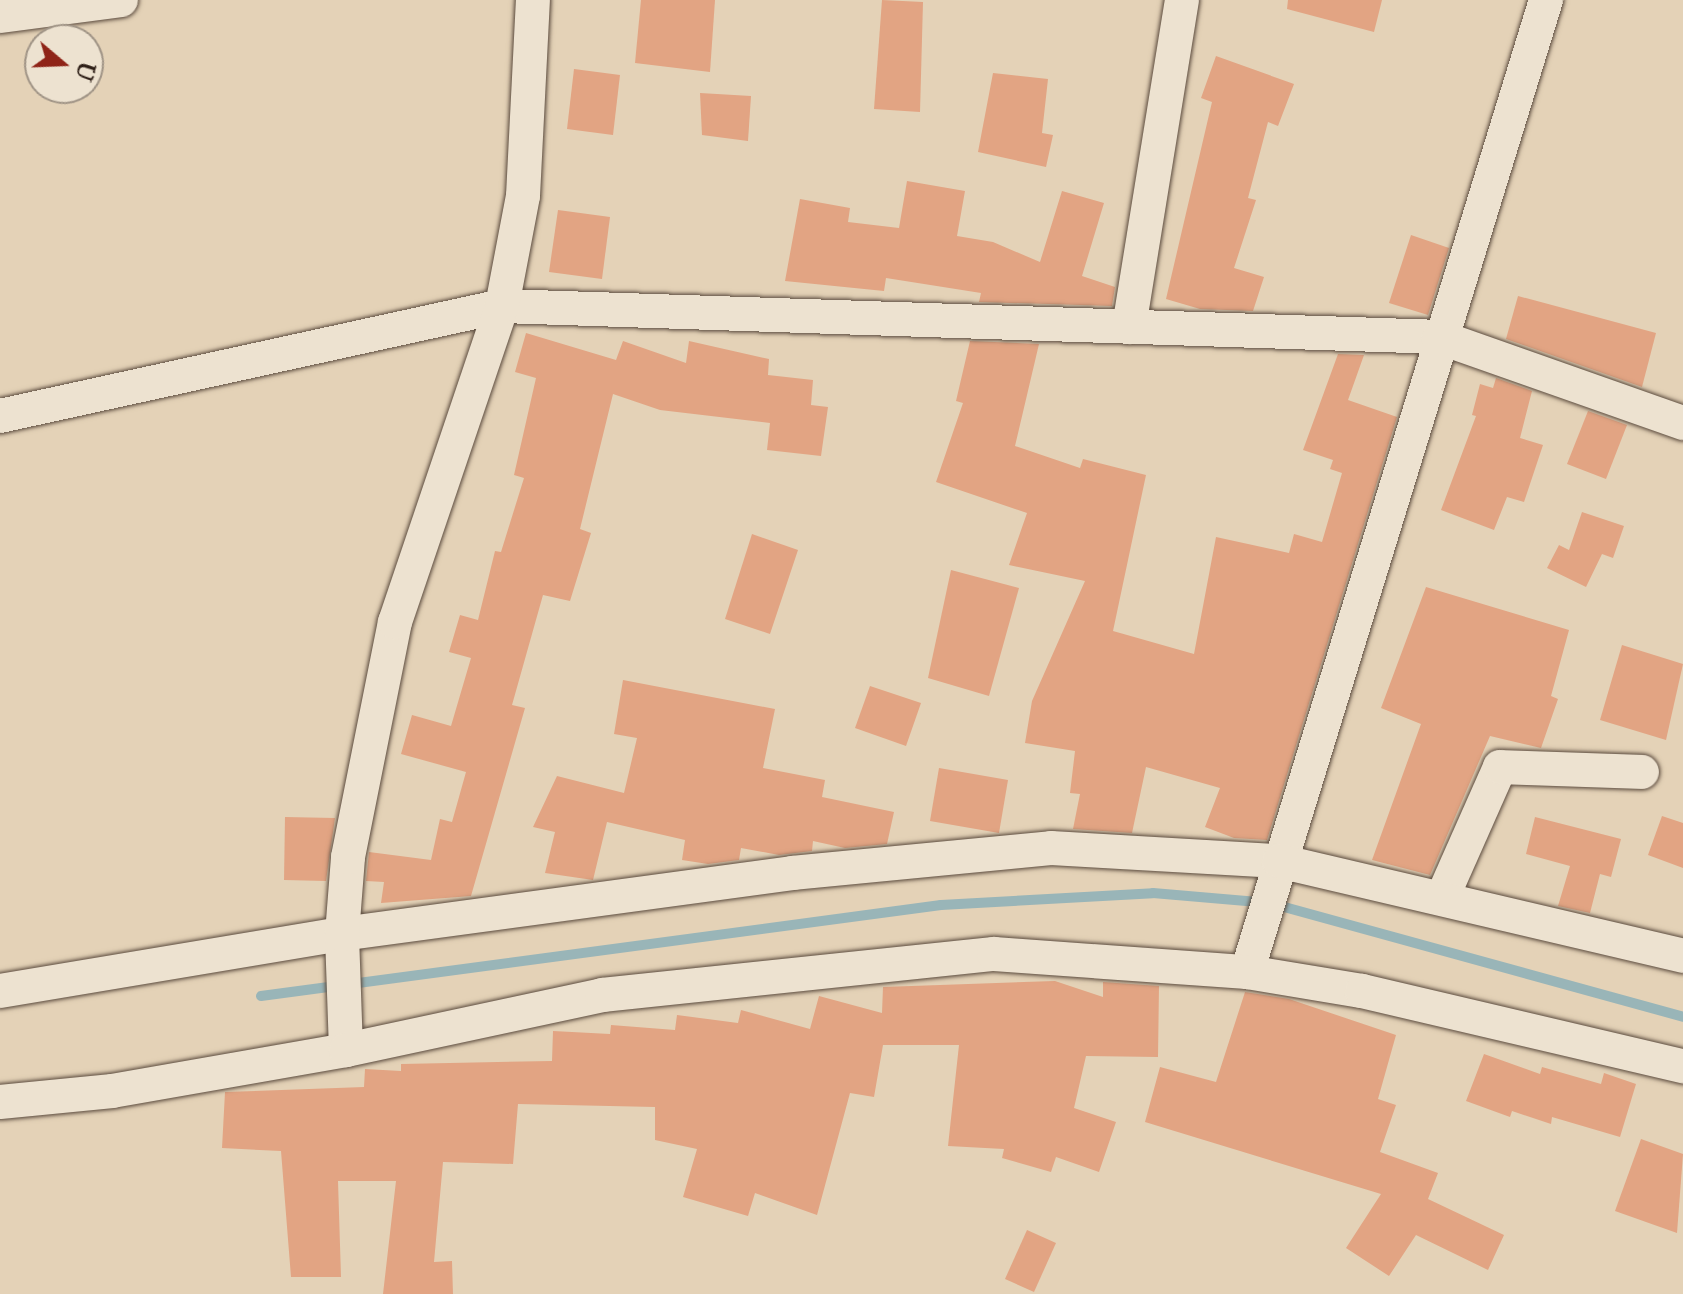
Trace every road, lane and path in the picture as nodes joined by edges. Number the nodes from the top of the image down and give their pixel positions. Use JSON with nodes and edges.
{"nodes":[{"id":1,"x":121,"y":0,"type":"edge"},
{"id":2,"x":533,"y":0,"type":"edge"},
{"id":3,"x":1182,"y":0,"type":"edge"},
{"id":4,"x":1546,"y":0,"type":"edge"},
{"id":5,"x":0,"y":16,"type":"edge"},
{"id":6,"x":502,"y":306,"type":"junction"},
{"id":7,"x":1129,"y":327,"type":"junction"},
{"id":8,"x":1439,"y":337,"type":"junction"},
{"id":9,"x":0,"y":416,"type":"edge"},
{"id":10,"x":1683,"y":423,"type":"edge"},
{"id":11,"x":1642,"y":772,"type":"dead end"},
{"id":12,"x":1276,"y":870,"type":"junction"},
{"id":13,"x":1442,"y":898,"type":"junction"},
{"id":14,"x":342,"y":942,"type":"junction"},
{"id":15,"x":1683,"y":956,"type":"edge"},
{"id":16,"x":1249,"y":963,"type":"junction"},
{"id":17,"x":0,"y":991,"type":"edge"},
{"id":18,"x":345,"y":1035,"type":"junction"},
{"id":19,"x":1683,"y":1066,"type":"edge"},
{"id":20,"x":0,"y":1102,"type":"edge"}],
"edges":[{"from":1,"to":5,"type":"street"},
{"from":2,"to":6,"type":"street"},
{"from":3,"to":7,"type":"street"},
{"from":4,"to":8,"type":"street"},
{"from":6,"to":7,"type":"street"},
{"from":6,"to":9,"type":"street"},
{"from":6,"to":14,"type":"street"},
{"from":7,"to":8,"type":"street"},
{"from":8,"to":10,"type":"street"},
{"from":8,"to":12,"type":"street"},
{"from":11,"to":13,"type":"street"},
{"from":12,"to":13,"type":"street"},
{"from":12,"to":14,"type":"street"},
{"from":12,"to":16,"type":"street"},
{"from":13,"to":15,"type":"street"},
{"from":14,"to":17,"type":"street"},
{"from":14,"to":18,"type":"street"},
{"from":16,"to":18,"type":"street"},
{"from":16,"to":19,"type":"street"},
{"from":18,"to":20,"type":"street"}]}
